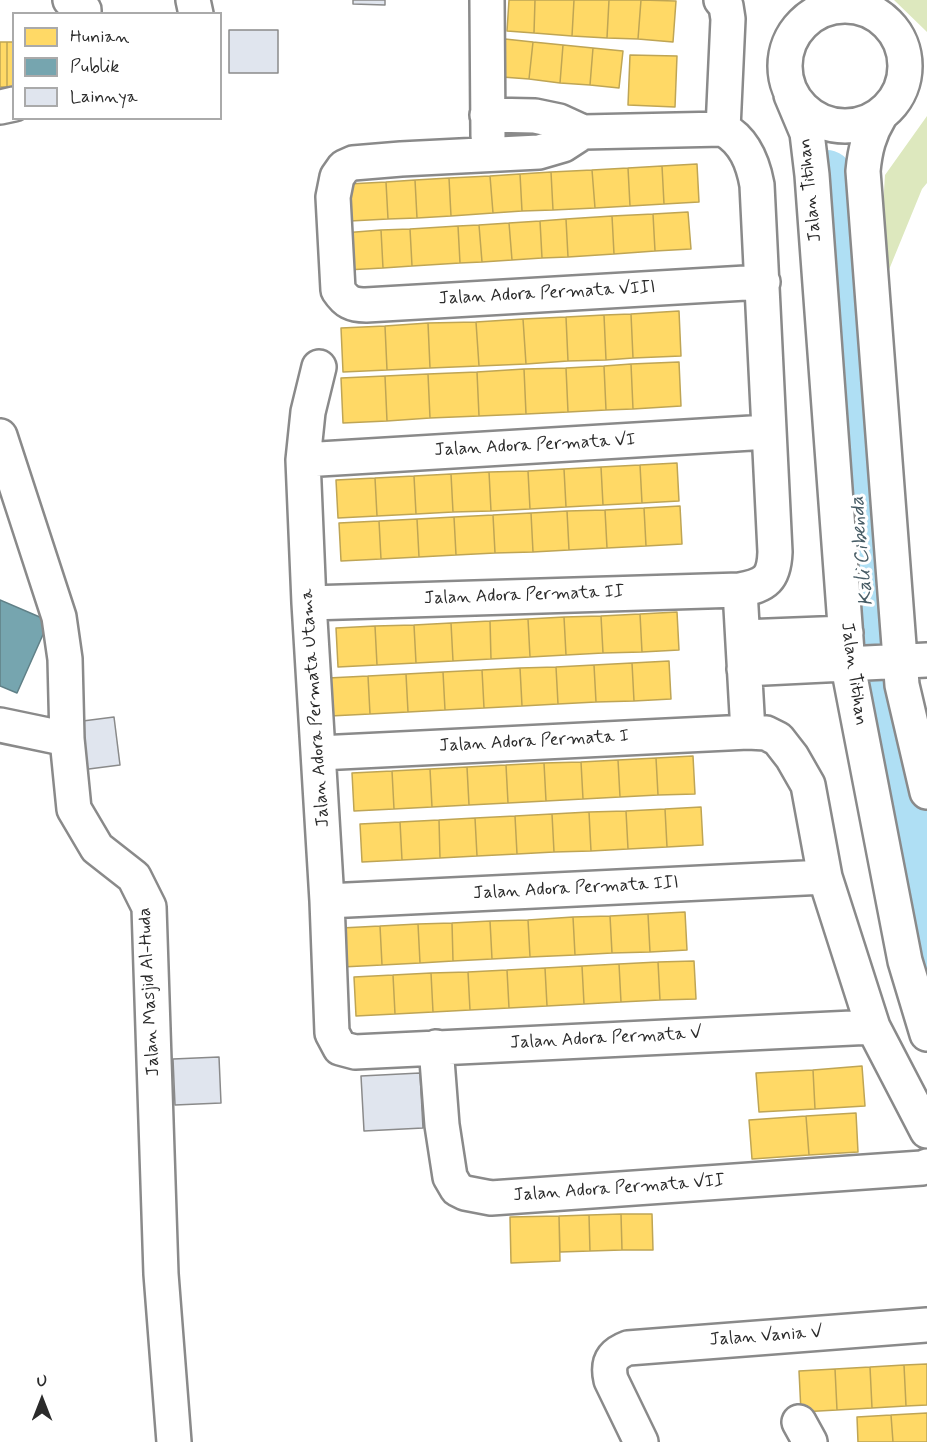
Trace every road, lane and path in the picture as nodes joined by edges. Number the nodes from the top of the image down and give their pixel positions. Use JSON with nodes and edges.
{"nodes":[{"id":1,"x":70,"y":0,"type":"edge"},
{"id":2,"x":488,"y":0,"type":"edge"},
{"id":3,"x":721,"y":0,"type":"edge"},
{"id":4,"x":837,"y":3,"type":"edge"},
{"id":5,"x":84,"y":12,"type":"edge"},
{"id":6,"x":790,"y":95,"type":"junction"},
{"id":7,"x":487,"y":115,"type":"junction"},
{"id":8,"x":880,"y":116,"type":"junction"},
{"id":9,"x":723,"y":129,"type":"junction"},
{"id":10,"x":583,"y":132,"type":"junction"},
{"id":11,"x":488,"y":155,"type":"junction"},
{"id":12,"x":763,"y":282,"type":"junction"},
{"id":13,"x":319,"y":367,"type":"dead end"},
{"id":14,"x":768,"y":432,"type":"junction"},
{"id":15,"x":0,"y":436,"type":"edge"},
{"id":16,"x":303,"y":460,"type":"junction"},
{"id":17,"x":740,"y":590,"type":"junction"},
{"id":18,"x":309,"y":603,"type":"junction"},
{"id":19,"x":846,"y":633,"type":"junction"},
{"id":20,"x":743,"y":638,"type":"junction"},
{"id":21,"x":744,"y":669,"type":"junction"},
{"id":22,"x":907,"y":673,"type":"edge"},
{"id":23,"x":855,"y":677,"type":"junction"},
{"id":24,"x":0,"y":725,"type":"edge"},
{"id":25,"x":748,"y":732,"type":"junction"},
{"id":26,"x":67,"y":739,"type":"junction"},
{"id":27,"x":319,"y":753,"type":"junction"},
{"id":28,"x":927,"y":792,"type":"edge"},
{"id":29,"x":825,"y":877,"type":"junction"},
{"id":30,"x":327,"y":901,"type":"junction"},
{"id":31,"x":873,"y":1027,"type":"junction"},
{"id":32,"x":927,"y":1034,"type":"edge"},
{"id":33,"x":436,"y":1047,"type":"junction"},
{"id":34,"x":340,"y":1048,"type":"joint"},
{"id":35,"x":927,"y":1131,"type":"edge"},
{"id":36,"x":927,"y":1166,"type":"edge"},
{"id":37,"x":927,"y":1324,"type":"edge"},
{"id":38,"x":174,"y":1442,"type":"edge"},
{"id":39,"x":641,"y":1442,"type":"edge"}],
"edges":[{"from":1,"to":5,"type":"street"},
{"from":2,"to":7,"type":"street"},
{"from":3,"to":9,"type":"street"},
{"from":4,"to":6,"type":"street"},
{"from":4,"to":8,"type":"street"},
{"from":6,"to":8,"type":"street"},
{"from":6,"to":19,"type":"street","name":"Jalan Titihan"},
{"from":7,"to":10,"type":"street"},
{"from":7,"to":11,"type":"street"},
{"from":8,"to":22,"type":"street"},
{"from":9,"to":10,"type":"street"},
{"from":9,"to":12,"type":"street","name":"Jalan Adora Permata II"},
{"from":10,"to":11,"type":"street"},
{"from":11,"to":12,"type":"street","name":"Jalan Adora Permata VIII"},
{"from":12,"to":14,"type":"street","name":"Jalan Adora Permata II"},
{"from":13,"to":16,"type":"street","name":"Jalan Adora Permata Utama"},
{"from":14,"to":16,"type":"street","name":"Jalan Adora Permata VI"},
{"from":14,"to":17,"type":"street","name":"Jalan Adora Permata II"},
{"from":15,"to":26,"type":"street","name":"Jalan Masjid Al-Huda"},
{"from":16,"to":18,"type":"street","name":"Jalan Adora Permata Utama"},
{"from":17,"to":18,"type":"street","name":"Jalan Adora Permata II"},
{"from":17,"to":20,"type":"street"},
{"from":18,"to":27,"type":"street","name":"Jalan Adora Permata Utama"},
{"from":19,"to":20,"type":"street"},
{"from":19,"to":23,"type":"street","name":"Jalan Titihan"},
{"from":20,"to":21,"type":"street"},
{"from":21,"to":23,"type":"street"},
{"from":21,"to":25,"type":"street"},
{"from":22,"to":23,"type":"street"},
{"from":22,"to":28,"type":"street"},
{"from":23,"to":32,"type":"street","name":"Jalan Titihan"},
{"from":24,"to":26,"type":"street"},
{"from":25,"to":27,"type":"street","name":"Jalan Adora Permata I"},
{"from":25,"to":29,"type":"street"},
{"from":26,"to":38,"type":"street","name":"Jalan Masjid Al-Huda"},
{"from":27,"to":30,"type":"street","name":"Jalan Adora Permata Utama"},
{"from":29,"to":30,"type":"street","name":"Jalan Adora Permata III"},
{"from":29,"to":31,"type":"street"},
{"from":30,"to":34,"type":"street","name":"Jalan Adora Permata Utama"},
{"from":31,"to":33,"type":"street","name":"Jalan Adora Permata V"},
{"from":31,"to":35,"type":"street"},
{"from":33,"to":34,"type":"street","name":"Jalan Adora Permata V"},
{"from":33,"to":36,"type":"street","name":"Jalan Adora Permata VII"},
{"from":37,"to":39,"type":"street","name":"Jalan Vania V"}]}
